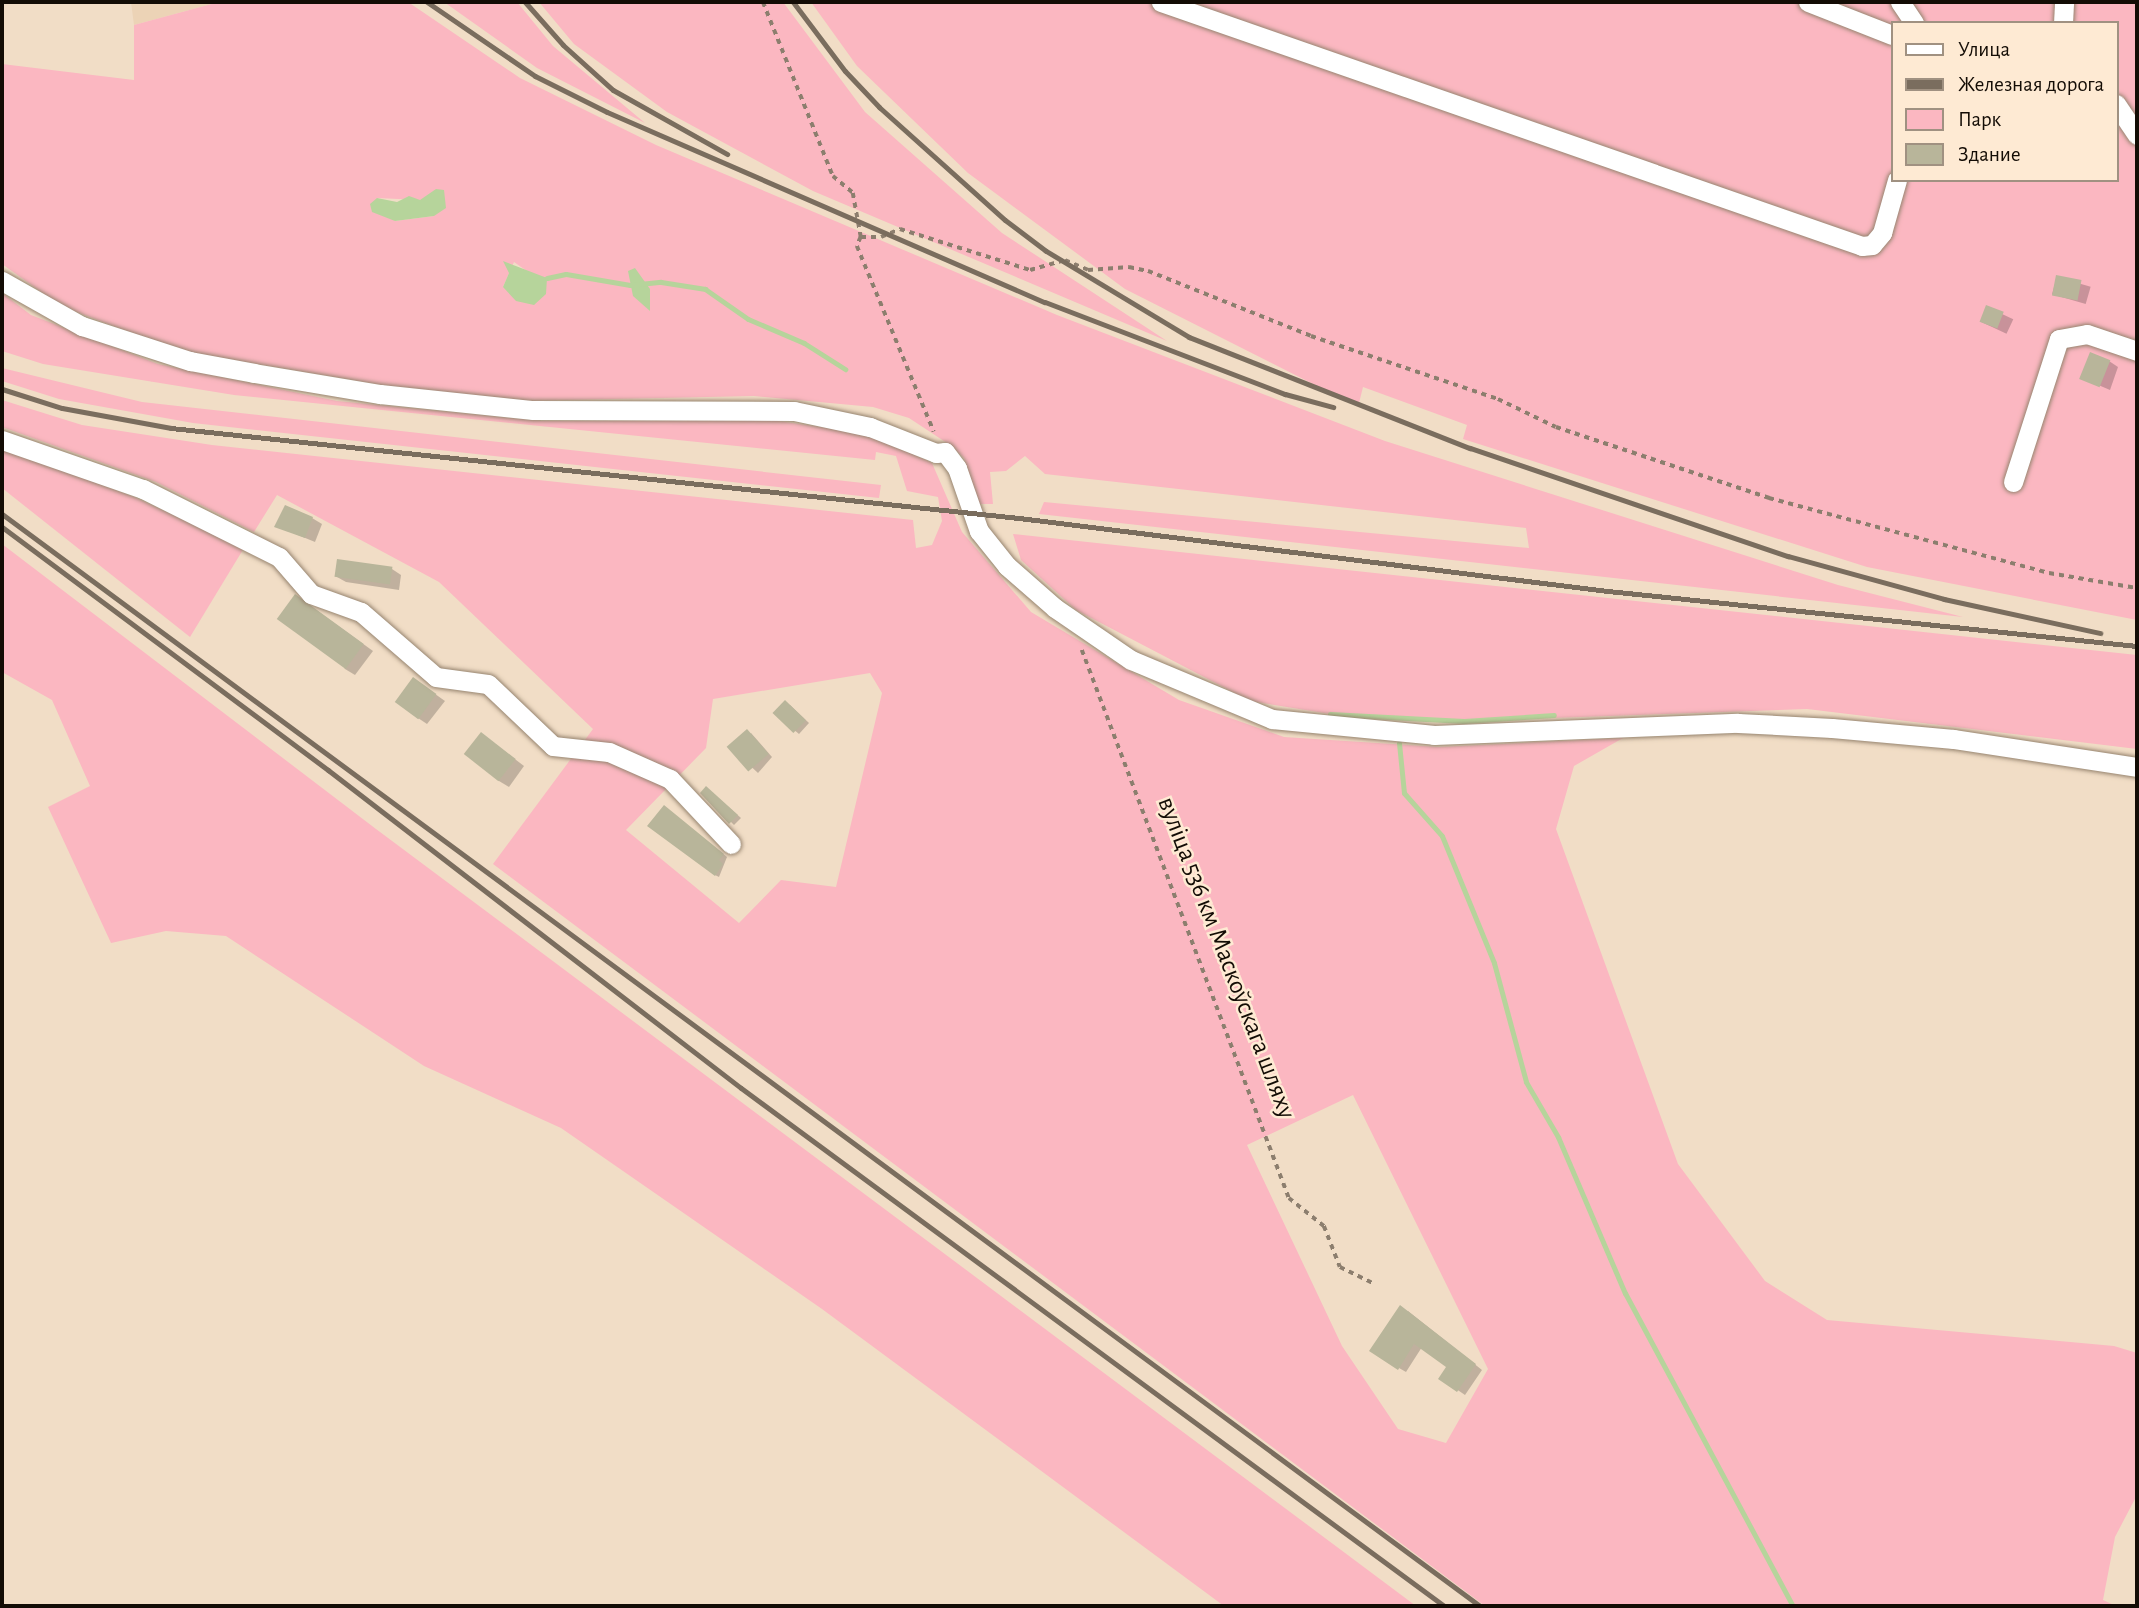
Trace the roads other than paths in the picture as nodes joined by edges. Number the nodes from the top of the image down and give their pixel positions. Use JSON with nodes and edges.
{"nodes":[{"id":1,"x":1161,"y":2,"type":"edge"},
{"id":2,"x":1808,"y":2,"type":"edge"},
{"id":3,"x":1900,"y":2,"type":"edge"},
{"id":4,"x":2064,"y":2,"type":"edge"},
{"id":5,"x":1913,"y":21,"type":"edge"},
{"id":6,"x":2063,"y":21,"type":"edge"},
{"id":7,"x":1890,"y":34,"type":"edge"},
{"id":8,"x":2118,"y":107,"type":"edge"},
{"id":9,"x":2137,"y":135,"type":"edge"},
{"id":10,"x":1896,"y":182,"type":"edge"},
{"id":11,"x":2,"y":281,"type":"edge"},
{"id":12,"x":2137,"y":351,"type":"edge"},
{"id":13,"x":2,"y":440,"type":"edge"},
{"id":14,"x":2013,"y":482,"type":"dead end"},
{"id":15,"x":2137,"y":767,"type":"edge"},
{"id":16,"x":731,"y":844,"type":"dead end"}],
"edges":[{"from":1,"to":10,"type":"street"},
{"from":2,"to":7,"type":"street"},
{"from":3,"to":5,"type":"street"},
{"from":4,"to":6,"type":"street"},
{"from":8,"to":9,"type":"street"},
{"from":11,"to":15,"type":"street"},
{"from":12,"to":14,"type":"street"},
{"from":13,"to":16,"type":"street"}]}
